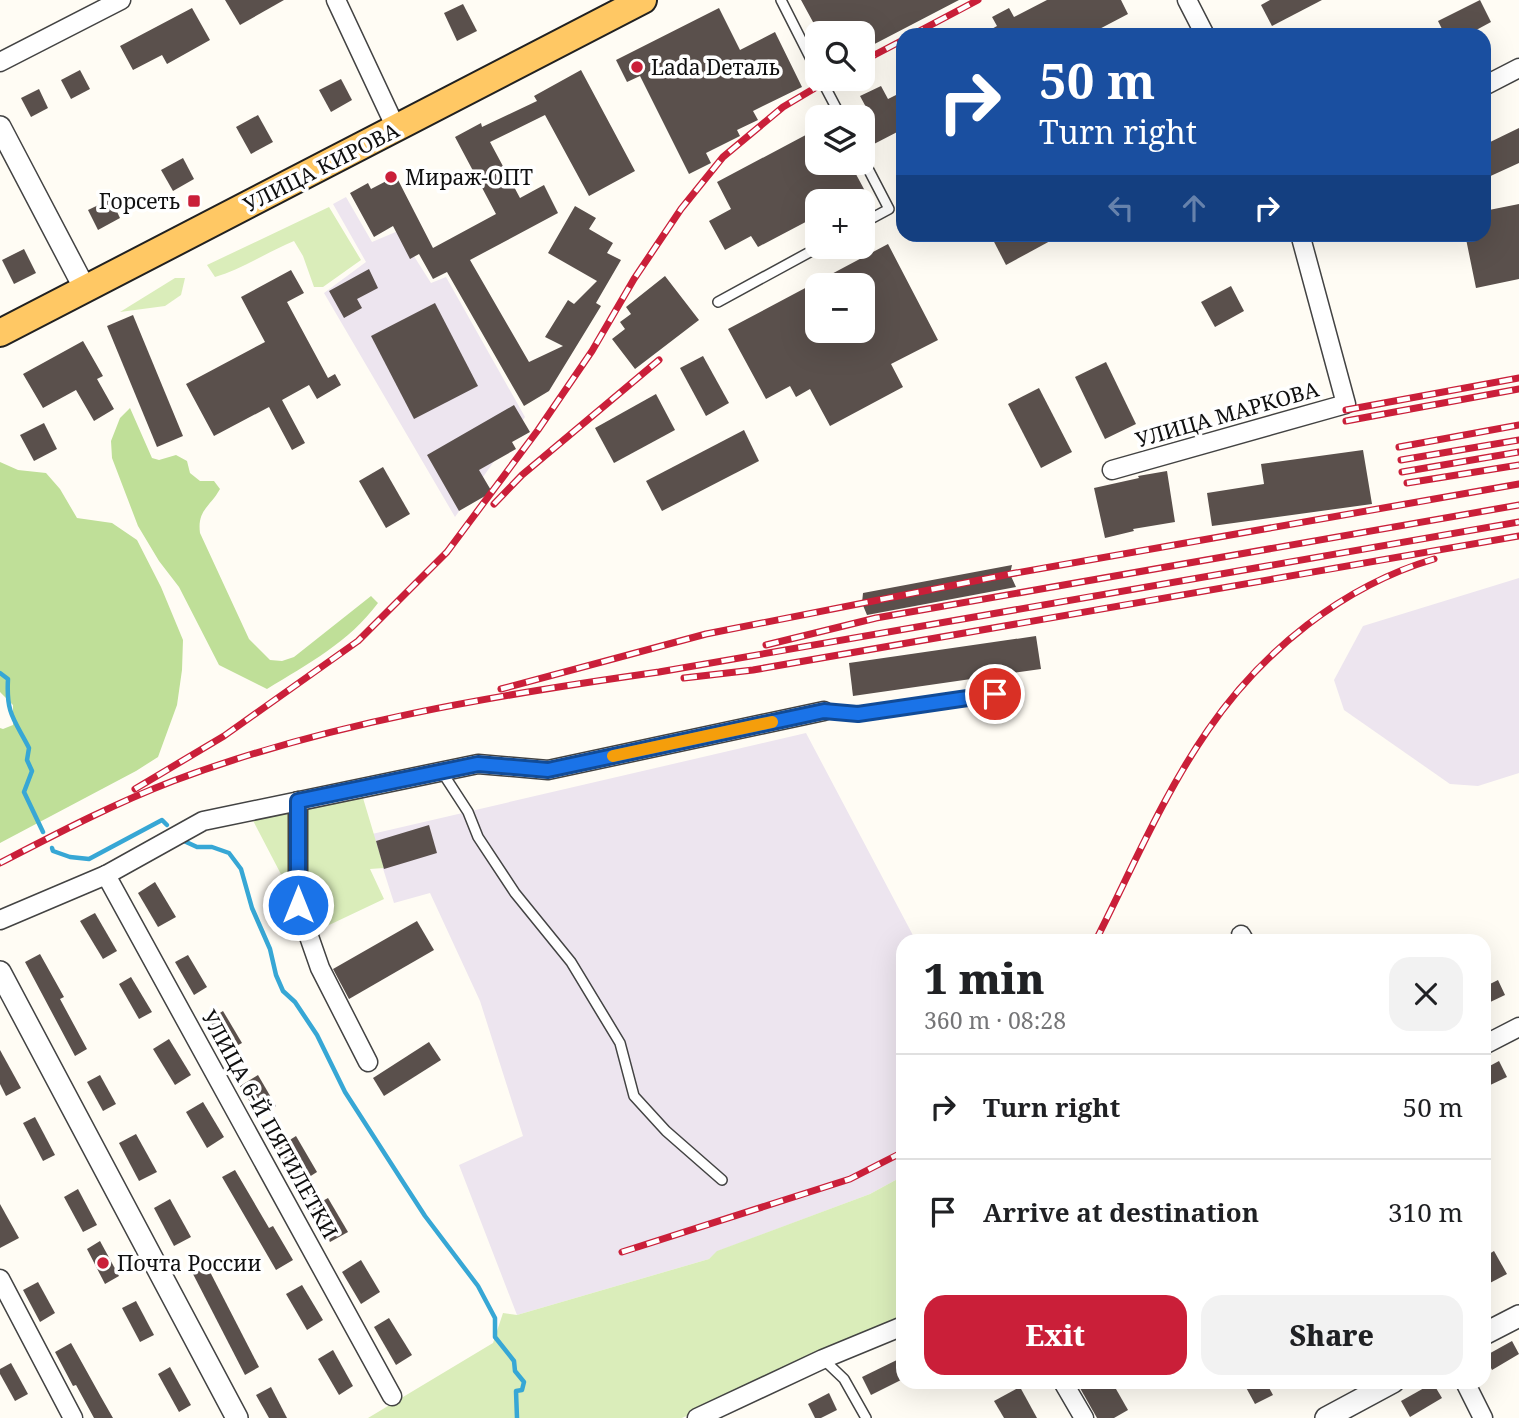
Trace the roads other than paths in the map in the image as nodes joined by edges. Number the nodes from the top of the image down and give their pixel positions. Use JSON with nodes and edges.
{"nodes":[{"id":1,"x":121,"y":0,"type":"edge"},
{"id":2,"x":336,"y":0,"type":"edge"},
{"id":3,"x":643,"y":0,"type":"edge"},
{"id":4,"x":781,"y":0,"type":"edge"},
{"id":5,"x":1186,"y":0,"type":"edge"},
{"id":6,"x":1201,"y":28,"type":"edge"},
{"id":7,"x":805,"y":47,"type":"edge"},
{"id":8,"x":0,"y":62,"type":"edge"},
{"id":9,"x":1519,"y":68,"type":"edge"},
{"id":10,"x":1491,"y":82,"type":"edge"},
{"id":11,"x":0,"y":127,"type":"edge"},
{"id":12,"x":396,"y":128,"type":"junction"},
{"id":13,"x":871,"y":175,"type":"edge"},
{"id":14,"x":875,"y":217,"type":"edge"},
{"id":15,"x":1302,"y":242,"type":"edge"},
{"id":16,"x":805,"y":255,"type":"edge"},
{"id":17,"x":85,"y":289,"type":"junction"},
{"id":18,"x":718,"y":302,"type":"dead end"},
{"id":19,"x":0,"y":333,"type":"edge"},
{"id":20,"x":1112,"y":470,"type":"dead end"},
{"id":21,"x":995,"y":694,"type":"dead end"},
{"id":22,"x":824,"y":711,"type":"joint"},
{"id":23,"x":442,"y":772,"type":"junction"},
{"id":24,"x":298,"y":801,"type":"junction"},
{"id":25,"x":106,"y":874,"type":"junction"},
{"id":26,"x":0,"y":920,"type":"edge"},
{"id":27,"x":0,"y":972,"type":"edge"},
{"id":28,"x":1519,"y":1027,"type":"edge"},
{"id":29,"x":1491,"y":1041,"type":"edge"},
{"id":30,"x":368,"y":1062,"type":"dead end"},
{"id":31,"x":722,"y":1180,"type":"dead end"},
{"id":32,"x":0,"y":1279,"type":"edge"},
{"id":33,"x":1519,"y":1316,"type":"edge"},
{"id":34,"x":896,"y":1329,"type":"edge"},
{"id":35,"x":1491,"y":1331,"type":"edge"},
{"id":36,"x":823,"y":1359,"type":"junction"},
{"id":37,"x":1067,"y":1389,"type":"edge"},
{"id":38,"x":1380,"y":1389,"type":"edge"},
{"id":39,"x":1468,"y":1389,"type":"edge"},
{"id":40,"x":392,"y":1396,"type":"dead end"},
{"id":41,"x":73,"y":1418,"type":"edge"},
{"id":42,"x":237,"y":1418,"type":"edge"},
{"id":43,"x":697,"y":1418,"type":"edge"},
{"id":44,"x":866,"y":1418,"type":"edge"},
{"id":45,"x":1084,"y":1418,"type":"edge"},
{"id":46,"x":1326,"y":1418,"type":"edge"},
{"id":47,"x":1483,"y":1418,"type":"edge"}],
"edges":[{"from":1,"to":8,"type":"street"},
{"from":2,"to":12,"type":"street"},
{"from":3,"to":12,"type":"main road","name":"УЛИЦА КИРОВА"},
{"from":4,"to":7,"type":"lane"},
{"from":5,"to":6,"type":"street"},
{"from":9,"to":10,"type":"street"},
{"from":11,"to":17,"type":"street"},
{"from":12,"to":17,"type":"main road","name":"УЛИЦА КИРОВА"},
{"from":13,"to":14,"type":"lane"},
{"from":15,"to":20,"type":"street","name":"УЛИЦА МАРКОВА"},
{"from":16,"to":18,"type":"lane"},
{"from":17,"to":19,"type":"main road","name":"УЛИЦА КИРОВА"},
{"from":21,"to":22,"type":"lane"},
{"from":22,"to":23,"type":"street"},
{"from":23,"to":24,"type":"street"},
{"from":23,"to":31,"type":"lane"},
{"from":24,"to":25,"type":"street"},
{"from":24,"to":30,"type":"street"},
{"from":25,"to":26,"type":"street"},
{"from":25,"to":40,"type":"street","name":"УЛИЦА 6-Й ПЯТИЛЕТКИ"},
{"from":27,"to":42,"type":"street"},
{"from":28,"to":29,"type":"street"},
{"from":32,"to":41,"type":"street"},
{"from":33,"to":35,"type":"street"},
{"from":34,"to":36,"type":"street"},
{"from":36,"to":43,"type":"street"},
{"from":36,"to":44,"type":"lane"},
{"from":37,"to":45,"type":"street"},
{"from":38,"to":46,"type":"street"},
{"from":39,"to":47,"type":"street"}]}
